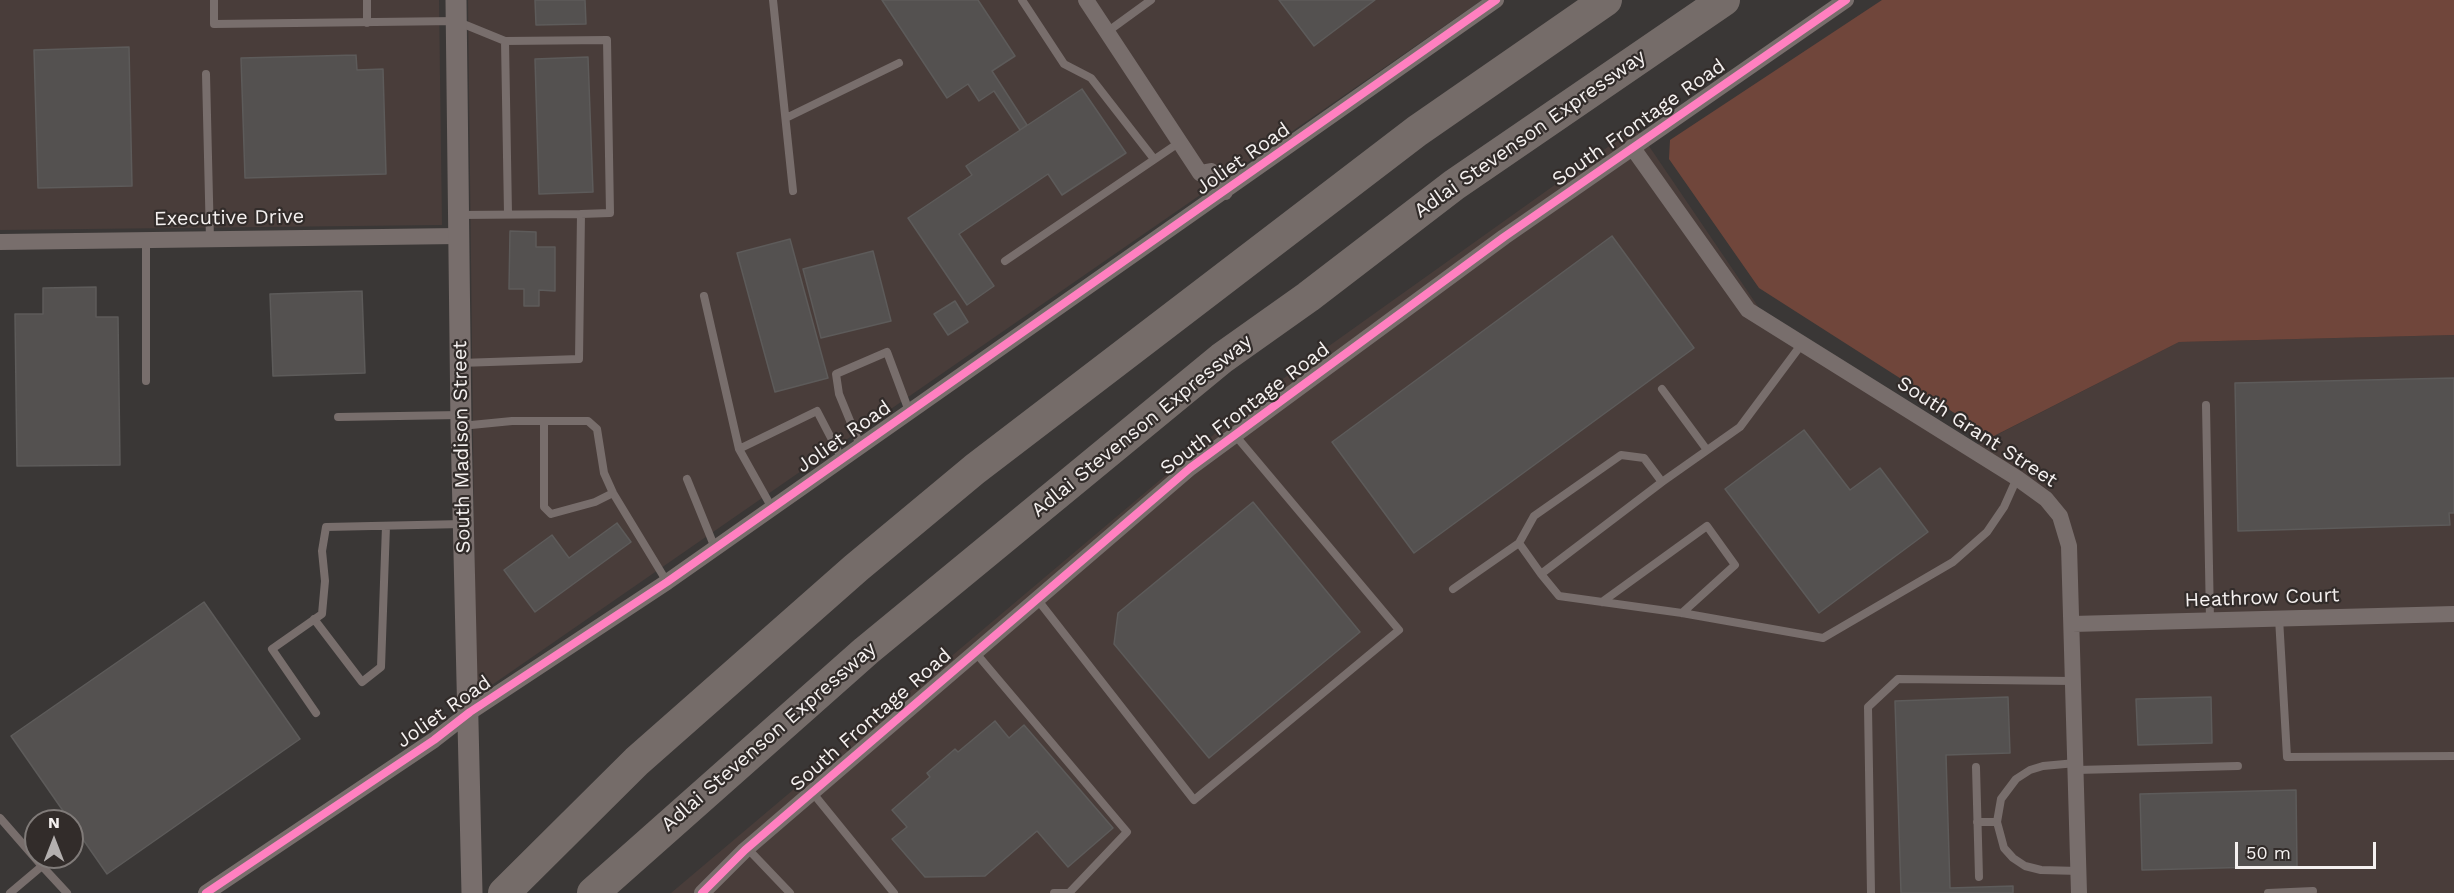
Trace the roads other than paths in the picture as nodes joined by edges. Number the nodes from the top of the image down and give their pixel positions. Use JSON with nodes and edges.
{"nodes":[{"id":1,"x":214,"y":0,"type":"edge"},
{"id":2,"x":367,"y":0,"type":"edge"},
{"id":3,"x":774,"y":0,"type":"edge"},
{"id":4,"x":1022,"y":0,"type":"edge"},
{"id":5,"x":1086,"y":0,"type":"edge"},
{"id":6,"x":1151,"y":0,"type":"edge"},
{"id":7,"x":1496,"y":0,"type":"edge"},
{"id":8,"x":1606,"y":0,"type":"edge"},
{"id":9,"x":1724,"y":0,"type":"edge"},
{"id":10,"x":1846,"y":0,"type":"edge"},
{"id":11,"x":456,"y":10,"type":"edge"},
{"id":12,"x":367,"y":23,"type":"junction"},
{"id":13,"x":1107,"y":32,"type":"junction"},
{"id":14,"x":505,"y":41,"type":"junction"},
{"id":15,"x":899,"y":63,"type":"dead end"},
{"id":16,"x":206,"y":74,"type":"dead end"},
{"id":17,"x":786,"y":118,"type":"junction"},
{"id":18,"x":1180,"y":142,"type":"junction"},
{"id":19,"x":1632,"y":147,"type":"junction"},
{"id":20,"x":1154,"y":159,"type":"junction"},
{"id":21,"x":794,"y":191,"type":"dead end"},
{"id":22,"x":1225,"y":192,"type":"junction"},
{"id":23,"x":507,"y":214,"type":"junction"},
{"id":24,"x":581,"y":214,"type":"junction"},
{"id":25,"x":458,"y":226,"type":"junction"},
{"id":26,"x":210,"y":240,"type":"junction"},
{"id":27,"x":146,"y":241,"type":"junction"},
{"id":28,"x":0,"y":242,"type":"edge"},
{"id":29,"x":1005,"y":261,"type":"dead end"},
{"id":30,"x":704,"y":296,"type":"dead end"},
{"id":31,"x":1801,"y":345,"type":"junction"},
{"id":32,"x":460,"y":363,"type":"junction"},
{"id":33,"x":146,"y":381,"type":"dead end"},
{"id":34,"x":1662,"y":389,"type":"dead end"},
{"id":35,"x":2206,"y":405,"type":"dead end"},
{"id":36,"x":909,"y":411,"type":"junction"},
{"id":37,"x":338,"y":417,"type":"dead end"},
{"id":38,"x":461,"y":421,"type":"junction"},
{"id":39,"x":544,"y":421,"type":"junction"},
{"id":40,"x":1235,"y":435,"type":"junction"},
{"id":41,"x":860,"y":445,"type":"junction"},
{"id":42,"x":739,"y":449,"type":"junction"},
{"id":43,"x":1707,"y":450,"type":"junction"},
{"id":44,"x":842,"y":459,"type":"junction"},
{"id":45,"x":2017,"y":478,"type":"junction"},
{"id":46,"x":687,"y":479,"type":"dead end"},
{"id":47,"x":1662,"y":482,"type":"junction"},
{"id":48,"x":613,"y":492,"type":"junction"},
{"id":49,"x":772,"y":508,"type":"junction"},
{"id":50,"x":464,"y":524,"type":"junction"},
{"id":51,"x":386,"y":526,"type":"junction"},
{"id":52,"x":1519,"y":543,"type":"junction"},
{"id":53,"x":715,"y":548,"type":"junction"},
{"id":54,"x":1541,"y":574,"type":"junction"},
{"id":55,"x":667,"y":582,"type":"junction"},
{"id":56,"x":1453,"y":589,"type":"dead end"},
{"id":57,"x":1037,"y":599,"type":"junction"},
{"id":58,"x":1602,"y":602,"type":"junction"},
{"id":59,"x":1682,"y":613,"type":"junction"},
{"id":60,"x":2454,"y":614,"type":"edge"},
{"id":61,"x":2279,"y":618,"type":"junction"},
{"id":62,"x":314,"y":619,"type":"junction"},
{"id":63,"x":2210,"y":620,"type":"junction"},
{"id":64,"x":2072,"y":624,"type":"junction"},
{"id":65,"x":975,"y":652,"type":"junction"},
{"id":66,"x":2074,"y":681,"type":"junction"},
{"id":67,"x":470,"y":712,"type":"junction"},
{"id":68,"x":316,"y":713,"type":"dead end"},
{"id":69,"x":2454,"y":756,"type":"edge"},
{"id":70,"x":2076,"y":766,"type":"junction"},
{"id":71,"x":2238,"y":766,"type":"dead end"},
{"id":72,"x":1976,"y":767,"type":"dead end"},
{"id":73,"x":812,"y":792,"type":"junction"},
{"id":74,"x":0,"y":818,"type":"edge"},
{"id":75,"x":1977,"y":822,"type":"junction"},
{"id":76,"x":1997,"y":822,"type":"junction"},
{"id":77,"x":24,"y":845,"type":"edge"},
{"id":78,"x":747,"y":848,"type":"junction"},
{"id":79,"x":38,"y":869,"type":"edge"},
{"id":80,"x":45,"y":869,"type":"edge"},
{"id":81,"x":2079,"y":871,"type":"junction"},
{"id":82,"x":1978,"y":877,"type":"dead end"},
{"id":83,"x":2313,"y":891,"type":"dead end"},
{"id":84,"x":10,"y":893,"type":"edge"},
{"id":85,"x":67,"y":893,"type":"edge"},
{"id":86,"x":206,"y":893,"type":"edge"},
{"id":87,"x":472,"y":893,"type":"edge"},
{"id":88,"x":504,"y":893,"type":"edge"},
{"id":89,"x":593,"y":893,"type":"edge"},
{"id":90,"x":702,"y":893,"type":"edge"},
{"id":91,"x":790,"y":893,"type":"edge"},
{"id":92,"x":894,"y":893,"type":"edge"},
{"id":93,"x":1054,"y":893,"type":"edge"},
{"id":94,"x":1871,"y":893,"type":"edge"},
{"id":95,"x":2079,"y":893,"type":"edge"},
{"id":96,"x":2268,"y":893,"type":"edge"}],
"edges":[{"from":1,"to":12,"type":"lane"},
{"from":2,"to":12,"type":"lane"},
{"from":3,"to":17,"type":"lane"},
{"from":4,"to":20,"type":"lane"},
{"from":5,"to":13,"type":"street"},
{"from":6,"to":13,"type":"lane"},
{"from":7,"to":22,"type":"street","name":"Joliet Road"},
{"from":8,"to":88,"type":"highway"},
{"from":9,"to":89,"type":"highway","name":"Adlai Stevenson Expressway"},
{"from":10,"to":19,"type":"street","name":"South Frontage Road"},
{"from":11,"to":12,"type":"lane"},
{"from":11,"to":14,"type":"lane"},
{"from":11,"to":25,"type":"street","name":"South Madison Street"},
{"from":13,"to":18,"type":"street"},
{"from":14,"to":23,"type":"lane"},
{"from":14,"to":24,"type":"lane"},
{"from":15,"to":17,"type":"lane"},
{"from":16,"to":26,"type":"lane"},
{"from":17,"to":21,"type":"lane"},
{"from":18,"to":20,"type":"lane"},
{"from":18,"to":22,"type":"street"},
{"from":19,"to":31,"type":"street","name":"South Grant Street"},
{"from":19,"to":40,"type":"street","name":"South Frontage Road"},
{"from":20,"to":29,"type":"lane"},
{"from":22,"to":36,"type":"street","name":"Joliet Road"},
{"from":23,"to":24,"type":"lane"},
{"from":23,"to":25,"type":"lane"},
{"from":24,"to":32,"type":"lane"},
{"from":25,"to":26,"type":"street","name":"Executive Drive"},
{"from":25,"to":32,"type":"street","name":"South Madison Street"},
{"from":26,"to":27,"type":"street","name":"Executive Drive"},
{"from":27,"to":28,"type":"street","name":"Executive Drive"},
{"from":27,"to":33,"type":"lane"},
{"from":30,"to":42,"type":"lane"},
{"from":31,"to":43,"type":"lane"},
{"from":31,"to":45,"type":"street","name":"South Grant Street"},
{"from":32,"to":38,"type":"street","name":"South Madison Street"},
{"from":34,"to":43,"type":"lane"},
{"from":35,"to":63,"type":"lane"},
{"from":36,"to":41,"type":"street","name":"Joliet Road"},
{"from":36,"to":41,"type":"lane"},
{"from":37,"to":38,"type":"lane"},
{"from":38,"to":39,"type":"lane"},
{"from":38,"to":50,"type":"street","name":"South Madison Street"},
{"from":39,"to":48,"type":"lane"},
{"from":39,"to":48,"type":"lane"},
{"from":40,"to":57,"type":"street","name":"South Frontage Road"},
{"from":40,"to":57,"type":"lane"},
{"from":41,"to":44,"type":"street","name":"Joliet Road"},
{"from":42,"to":44,"type":"lane"},
{"from":42,"to":49,"type":"lane"},
{"from":43,"to":47,"type":"lane"},
{"from":44,"to":49,"type":"street","name":"Joliet Road"},
{"from":45,"to":59,"type":"lane"},
{"from":45,"to":64,"type":"street","name":"South Grant Street"},
{"from":46,"to":53,"type":"lane"},
{"from":47,"to":52,"type":"lane"},
{"from":47,"to":54,"type":"lane"},
{"from":48,"to":55,"type":"lane"},
{"from":49,"to":53,"type":"street","name":"Joliet Road"},
{"from":50,"to":51,"type":"lane"},
{"from":50,"to":67,"type":"street","name":"South Madison Street"},
{"from":51,"to":62,"type":"lane"},
{"from":51,"to":62,"type":"lane"},
{"from":52,"to":54,"type":"lane"},
{"from":52,"to":56,"type":"lane"},
{"from":53,"to":55,"type":"street","name":"Joliet Road"},
{"from":54,"to":58,"type":"lane"},
{"from":55,"to":67,"type":"street","name":"Joliet Road"},
{"from":57,"to":65,"type":"street","name":"South Frontage Road"},
{"from":58,"to":59,"type":"lane"},
{"from":58,"to":59,"type":"lane"},
{"from":60,"to":61,"type":"street","name":"Heathrow Court"},
{"from":61,"to":63,"type":"street","name":"Heathrow Court"},
{"from":61,"to":69,"type":"lane"},
{"from":62,"to":68,"type":"lane"},
{"from":63,"to":64,"type":"street","name":"Heathrow Court"},
{"from":64,"to":66,"type":"street","name":"South Grant Street"},
{"from":65,"to":73,"type":"street","name":"South Frontage Road"},
{"from":65,"to":93,"type":"lane"},
{"from":66,"to":70,"type":"street","name":"South Grant Street"},
{"from":66,"to":94,"type":"lane"},
{"from":67,"to":86,"type":"street","name":"Joliet Road"},
{"from":67,"to":87,"type":"street","name":"South Madison Street"},
{"from":70,"to":71,"type":"lane"},
{"from":70,"to":76,"type":"lane"},
{"from":70,"to":81,"type":"street","name":"South Grant Street"},
{"from":72,"to":75,"type":"lane"},
{"from":73,"to":78,"type":"street","name":"South Frontage Road"},
{"from":73,"to":92,"type":"lane"},
{"from":74,"to":77,"type":"lane"},
{"from":75,"to":76,"type":"lane"},
{"from":75,"to":82,"type":"lane"},
{"from":76,"to":81,"type":"lane"},
{"from":78,"to":90,"type":"street","name":"South Frontage Road"},
{"from":78,"to":91,"type":"lane"},
{"from":79,"to":84,"type":"lane"},
{"from":80,"to":85,"type":"lane"},
{"from":81,"to":95,"type":"street","name":"South Grant Street"},
{"from":83,"to":96,"type":"lane"}]}
